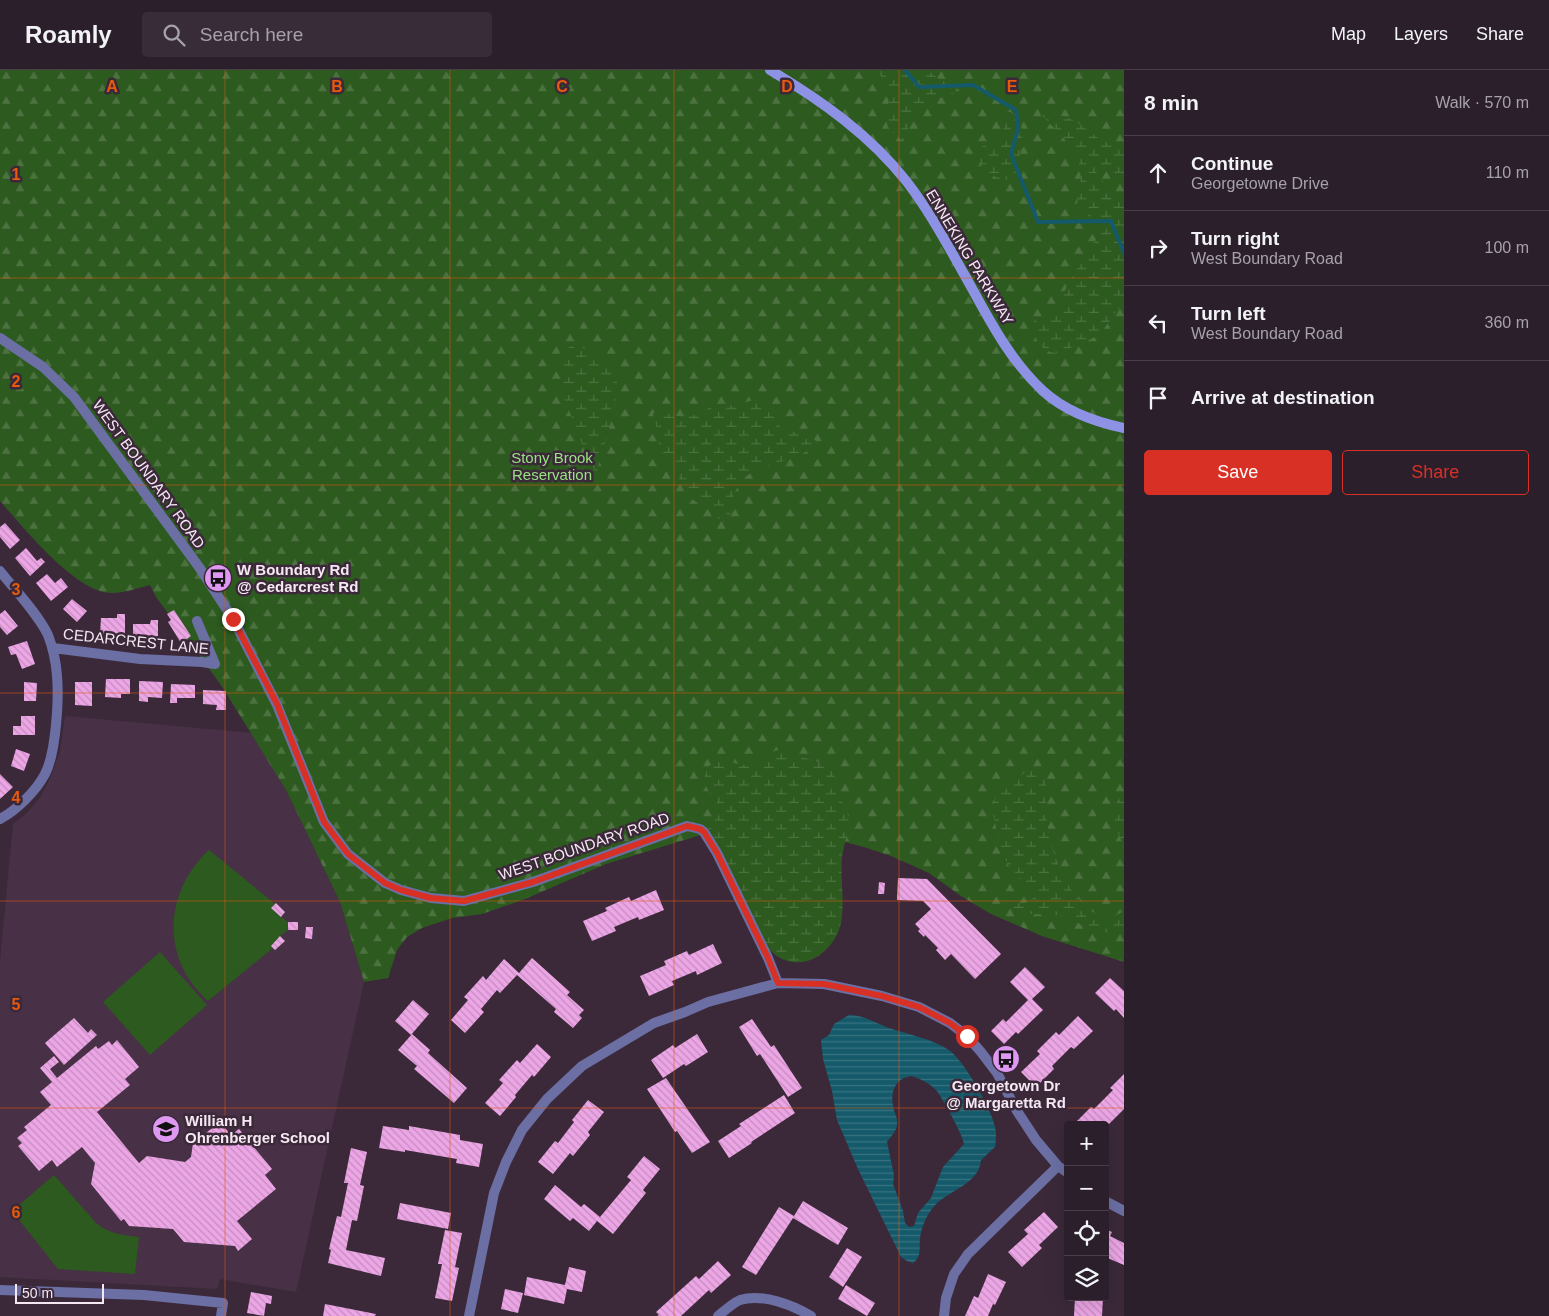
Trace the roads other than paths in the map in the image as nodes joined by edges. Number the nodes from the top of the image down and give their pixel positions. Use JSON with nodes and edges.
{"nodes":[{"id":1,"x":770,"y":70,"type":"edge"},
{"id":2,"x":0,"y":338,"type":"edge"},
{"id":3,"x":1124,"y":428,"type":"edge"},
{"id":4,"x":0,"y":571,"type":"edge"},
{"id":5,"x":196,"y":621,"type":"dead end"},
{"id":6,"x":53,"y":648,"type":"junction"},
{"id":7,"x":0,"y":819,"type":"edge"},
{"id":8,"x":778,"y":983,"type":"junction"},
{"id":9,"x":1058,"y":1166,"type":"junction"},
{"id":10,"x":1064,"y":1170,"type":"edge"},
{"id":11,"x":1109,"y":1203,"type":"edge"},
{"id":12,"x":1124,"y":1211,"type":"edge"},
{"id":13,"x":0,"y":1290,"type":"edge"},
{"id":14,"x":221,"y":1316,"type":"edge"},
{"id":15,"x":469,"y":1316,"type":"edge"},
{"id":16,"x":718,"y":1316,"type":"edge"},
{"id":17,"x":811,"y":1316,"type":"edge"},
{"id":18,"x":944,"y":1316,"type":"edge"}],
"edges":[{"from":1,"to":3,"type":"main road","name":"ENNEKING PARKWAY"},
{"from":2,"to":8,"type":"street","name":"WEST BOUNDARY ROAD"},
{"from":4,"to":6,"type":"street"},
{"from":5,"to":6,"type":"street","name":"CEDARCREST LANE"},
{"from":6,"to":7,"type":"street"},
{"from":8,"to":9,"type":"street"},
{"from":8,"to":15,"type":"street"},
{"from":9,"to":10,"type":"street"},
{"from":9,"to":18,"type":"street"},
{"from":11,"to":12,"type":"street"},
{"from":13,"to":14,"type":"street"},
{"from":16,"to":17,"type":"street"}]}
